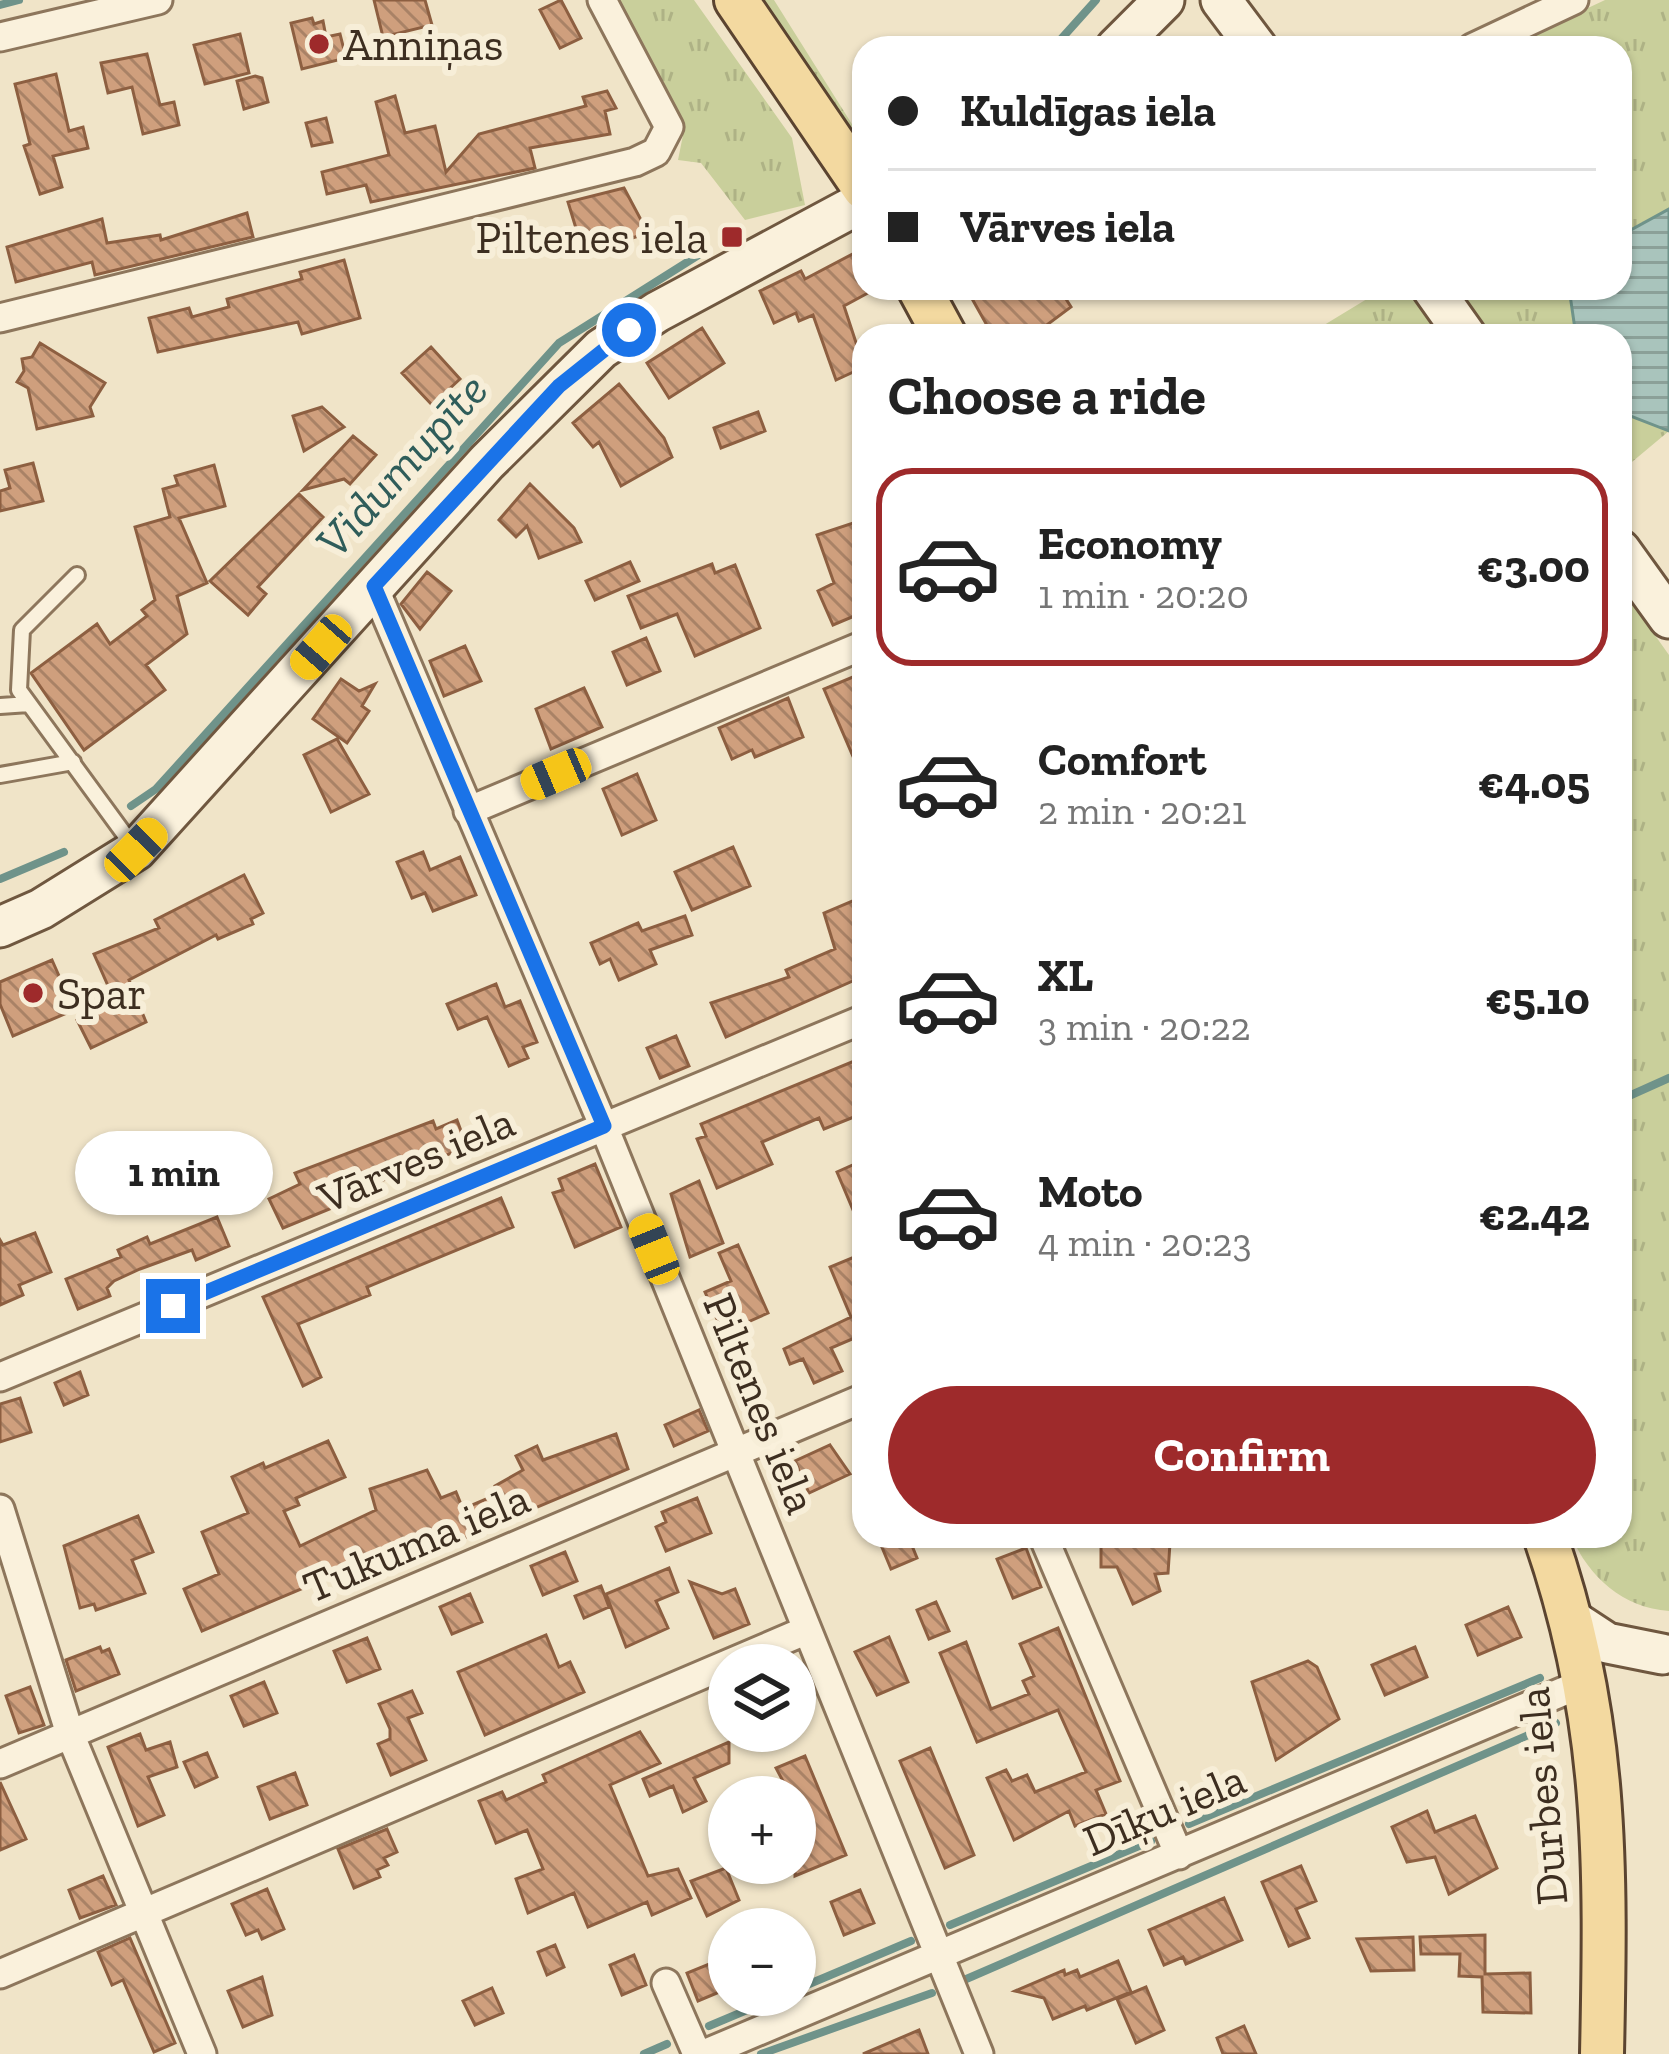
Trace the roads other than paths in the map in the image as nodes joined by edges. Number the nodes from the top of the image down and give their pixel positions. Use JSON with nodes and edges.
{"nodes":[{"id":1,"x":158,"y":0,"type":"edge"},
{"id":2,"x":602,"y":0,"type":"edge"},
{"id":3,"x":736,"y":0,"type":"edge"},
{"id":4,"x":1164,"y":0,"type":"edge"},
{"id":5,"x":1221,"y":0,"type":"edge"},
{"id":6,"x":1574,"y":0,"type":"edge"},
{"id":7,"x":1128,"y":36,"type":"edge"},
{"id":8,"x":1248,"y":36,"type":"edge"},
{"id":9,"x":1498,"y":36,"type":"edge"},
{"id":10,"x":0,"y":37,"type":"edge"},
{"id":11,"x":852,"y":170,"type":"edge"},
{"id":12,"x":852,"y":207,"type":"edge"},
{"id":13,"x":0,"y":318,"type":"edge"},
{"id":14,"x":1632,"y":567,"type":"edge"},
{"id":15,"x":77,"y":575,"type":"dead end"},
{"id":16,"x":374,"y":586,"type":"junction"},
{"id":17,"x":1669,"y":618,"type":"edge"},
{"id":18,"x":852,"y":650,"type":"edge"},
{"id":19,"x":29,"y":704,"type":"junction"},
{"id":20,"x":0,"y":706,"type":"edge"},
{"id":21,"x":73,"y":762,"type":"junction"},
{"id":22,"x":0,"y":775,"type":"edge"},
{"id":23,"x":468,"y":811,"type":"junction"},
{"id":24,"x":136,"y":850,"type":"junction"},
{"id":25,"x":0,"y":927,"type":"edge"},
{"id":26,"x":852,"y":1023,"type":"edge"},
{"id":27,"x":604,"y":1126,"type":"junction"},
{"id":28,"x":0,"y":1377,"type":"edge"},
{"id":29,"x":852,"y":1403,"type":"edge"},
{"id":30,"x":736,"y":1453,"type":"junction"},
{"id":31,"x":0,"y":1509,"type":"edge"},
{"id":32,"x":1048,"y":1548,"type":"edge"},
{"id":33,"x":1549,"y":1548,"type":"edge"},
{"id":34,"x":1571,"y":1620,"type":"junction"},
{"id":35,"x":807,"y":1630,"type":"junction"},
{"id":36,"x":1665,"y":1653,"type":"edge"},
{"id":37,"x":1588,"y":1681,"type":"junction"},
{"id":38,"x":70,"y":1734,"type":"junction"},
{"id":39,"x":0,"y":1764,"type":"edge"},
{"id":40,"x":1179,"y":1855,"type":"junction"},
{"id":41,"x":144,"y":1913,"type":"junction"},
{"id":42,"x":940,"y":1957,"type":"junction"},
{"id":43,"x":0,"y":1974,"type":"edge"},
{"id":44,"x":666,"y":1984,"type":"dead end"},
{"id":45,"x":202,"y":2054,"type":"edge"},
{"id":46,"x":700,"y":2054,"type":"edge"},
{"id":47,"x":979,"y":2054,"type":"edge"},
{"id":48,"x":1602,"y":2054,"type":"edge"}],
"edges":[{"from":1,"to":10,"type":"street"},
{"from":2,"to":13,"type":"street"},
{"from":3,"to":11,"type":"main road"},
{"from":4,"to":7,"type":"street"},
{"from":5,"to":8,"type":"street"},
{"from":6,"to":9,"type":"street"},
{"from":12,"to":16,"type":"street"},
{"from":14,"to":17,"type":"street"},
{"from":15,"to":19,"type":"lane"},
{"from":16,"to":23,"type":"street","name":"Piltenes iela"},
{"from":16,"to":24,"type":"street"},
{"from":18,"to":23,"type":"street"},
{"from":19,"to":20,"type":"lane"},
{"from":19,"to":21,"type":"lane"},
{"from":21,"to":22,"type":"lane"},
{"from":21,"to":24,"type":"lane"},
{"from":23,"to":27,"type":"street","name":"Piltenes iela"},
{"from":24,"to":25,"type":"street"},
{"from":26,"to":27,"type":"street","name":"Vārves iela"},
{"from":27,"to":28,"type":"street","name":"Vārves iela"},
{"from":27,"to":30,"type":"street","name":"Piltenes iela"},
{"from":29,"to":30,"type":"street","name":"Tukuma iela"},
{"from":30,"to":35,"type":"street","name":"Piltenes iela"},
{"from":30,"to":38,"type":"street","name":"Tukuma iela"},
{"from":31,"to":38,"type":"street"},
{"from":32,"to":40,"type":"street"},
{"from":33,"to":34,"type":"main road","name":"Durbes iela"},
{"from":34,"to":36,"type":"street","name":"Dīķu iela"},
{"from":34,"to":37,"type":"main road","name":"Durbes iela"},
{"from":35,"to":41,"type":"street"},
{"from":35,"to":42,"type":"street","name":"Piltenes iela"},
{"from":36,"to":37,"type":"street","name":"Dīķu iela"},
{"from":37,"to":40,"type":"street","name":"Dīķu iela"},
{"from":37,"to":48,"type":"main road","name":"Durbes iela"},
{"from":38,"to":39,"type":"street","name":"Tukuma iela"},
{"from":38,"to":41,"type":"street"},
{"from":40,"to":42,"type":"street","name":"Dīķu iela"},
{"from":41,"to":43,"type":"street"},
{"from":41,"to":45,"type":"street"},
{"from":42,"to":46,"type":"street","name":"Dīķu iela"},
{"from":42,"to":47,"type":"street","name":"Piltenes iela"},
{"from":44,"to":46,"type":"street"}]}
